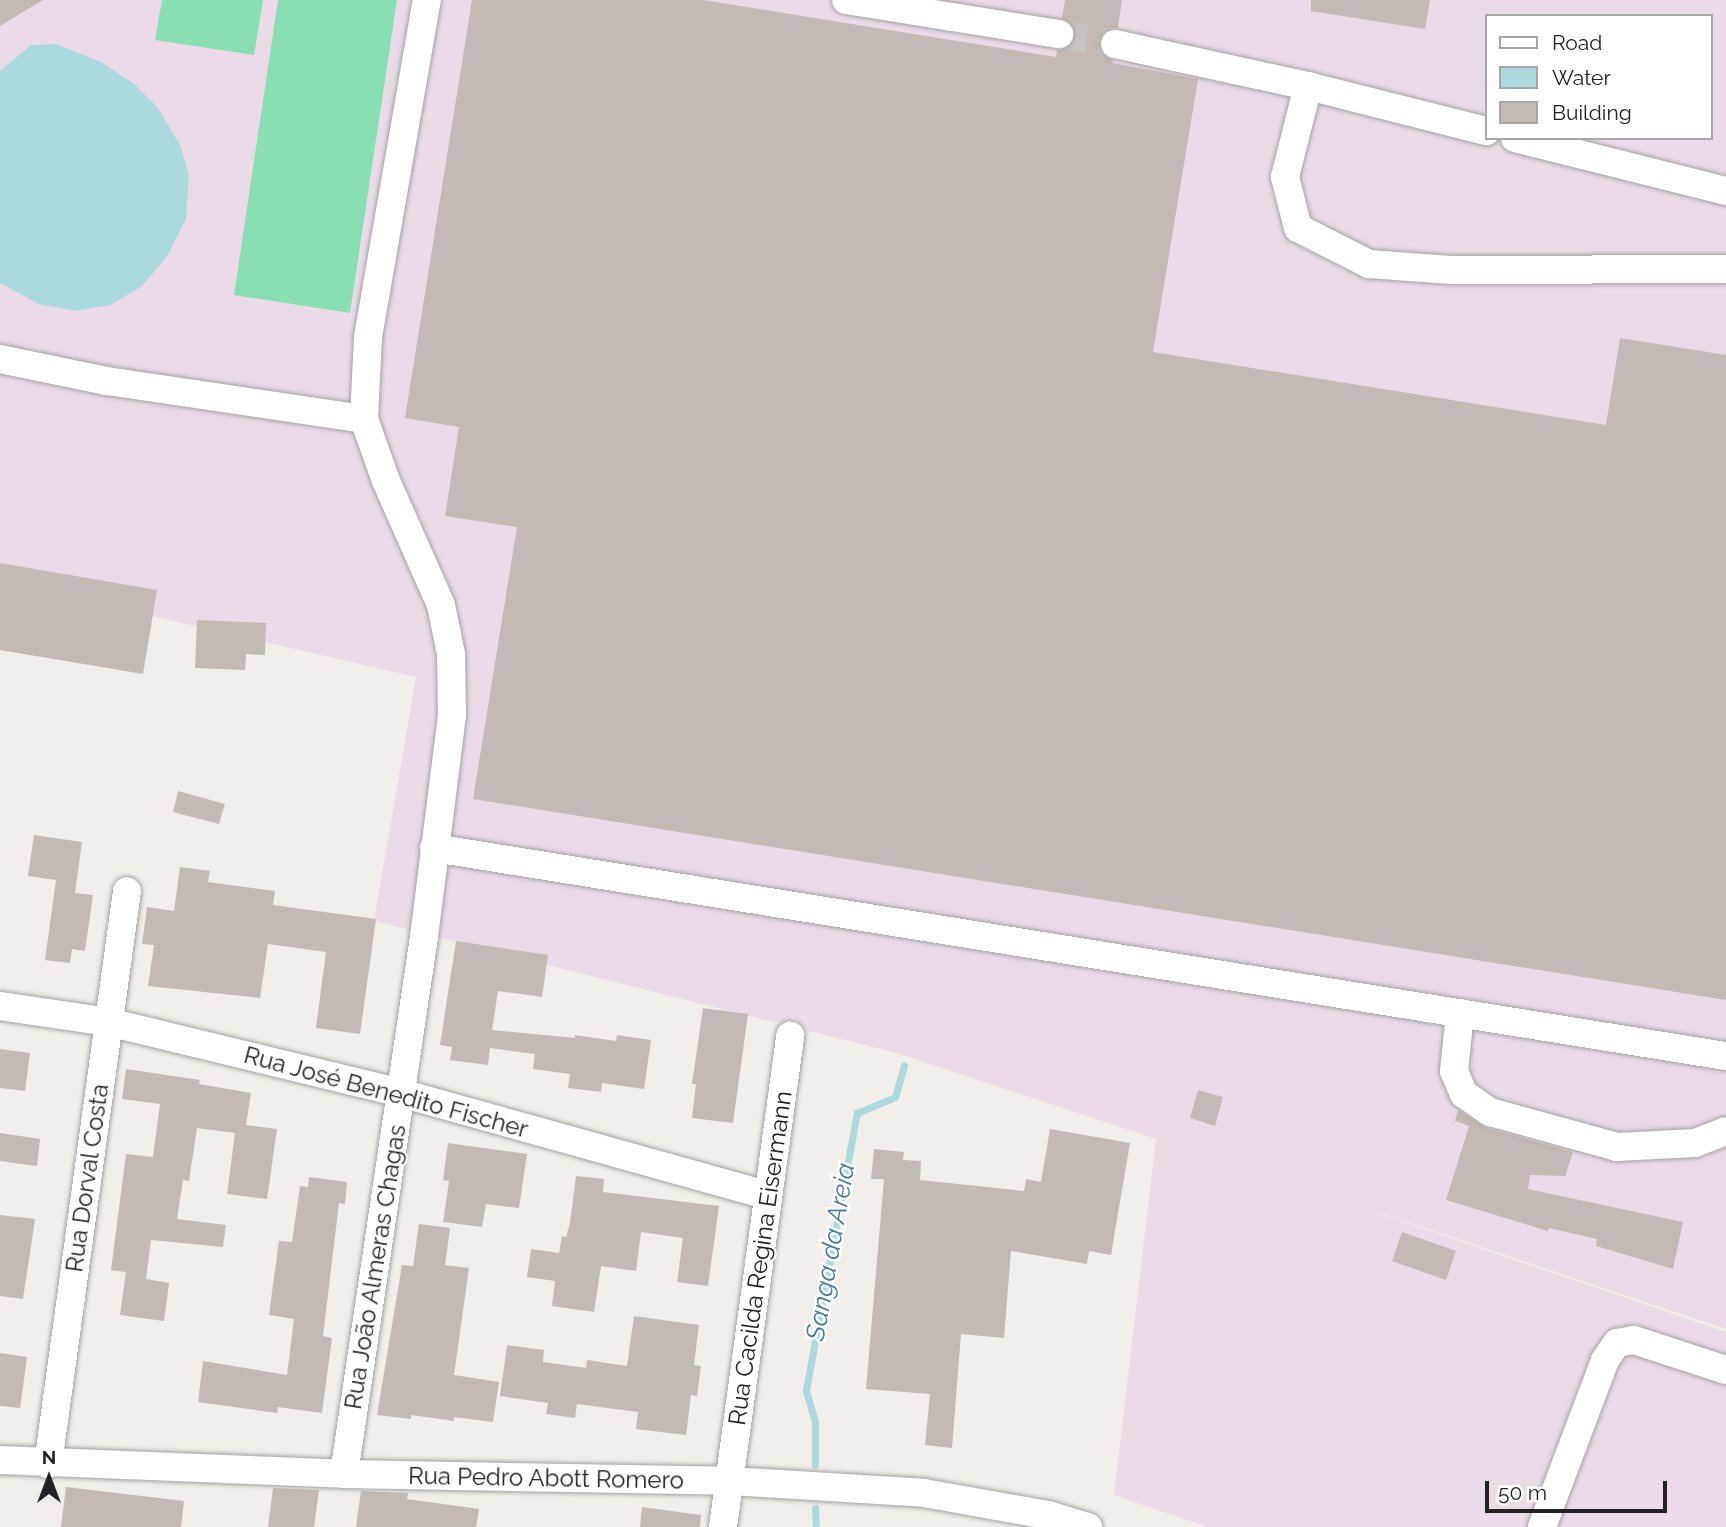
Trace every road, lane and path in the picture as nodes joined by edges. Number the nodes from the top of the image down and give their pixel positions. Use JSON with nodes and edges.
{"nodes":[{"id":1,"x":427,"y":0,"type":"edge"},
{"id":2,"x":846,"y":0,"type":"edge"},
{"id":3,"x":1059,"y":34,"type":"tunnel mouth"},
{"id":4,"x":1115,"y":44,"type":"tunnel mouth"},
{"id":5,"x":1308,"y":86,"type":"junction"},
{"id":6,"x":1484,"y":130,"type":"edge"},
{"id":7,"x":1523,"y":140,"type":"edge"},
{"id":8,"x":1726,"y":191,"type":"edge"},
{"id":9,"x":1726,"y":269,"type":"edge"},
{"id":10,"x":0,"y":359,"type":"edge"},
{"id":11,"x":364,"y":419,"type":"junction"},
{"id":12,"x":434,"y":848,"type":"junction"},
{"id":13,"x":127,"y":891,"type":"dead end"},
{"id":14,"x":0,"y":1006,"type":"edge"},
{"id":15,"x":1460,"y":1013,"type":"junction"},
{"id":16,"x":108,"y":1022,"type":"junction"},
{"id":17,"x":790,"y":1036,"type":"dead end"},
{"id":18,"x":1726,"y":1056,"type":"edge"},
{"id":19,"x":401,"y":1093,"type":"junction"},
{"id":20,"x":1726,"y":1131,"type":"edge"},
{"id":21,"x":767,"y":1195,"type":"junction"},
{"id":22,"x":1726,"y":1370,"type":"edge"},
{"id":23,"x":0,"y":1460,"type":"edge"},
{"id":24,"x":48,"y":1464,"type":"junction"},
{"id":25,"x":344,"y":1474,"type":"junction"},
{"id":26,"x":730,"y":1481,"type":"junction"},
{"id":27,"x":723,"y":1527,"type":"edge"},
{"id":28,"x":1088,"y":1527,"type":"edge"},
{"id":29,"x":1542,"y":1527,"type":"edge"}],
"edges":[{"from":1,"to":11,"type":"street"},
{"from":2,"to":3,"type":"street"},
{"from":4,"to":5,"type":"street"},
{"from":5,"to":6,"type":"street"},
{"from":5,"to":9,"type":"street"},
{"from":7,"to":8,"type":"street"},
{"from":10,"to":11,"type":"street"},
{"from":11,"to":12,"type":"street","name":"Rua João Almeras Chagas"},
{"from":12,"to":15,"type":"street"},
{"from":12,"to":19,"type":"street","name":"Rua João Almeras Chagas"},
{"from":13,"to":16,"type":"street","name":"Rua Dorval Costa"},
{"from":14,"to":16,"type":"street","name":"Rua José Benedito Fischer"},
{"from":15,"to":18,"type":"street"},
{"from":15,"to":20,"type":"street"},
{"from":16,"to":19,"type":"street","name":"Rua José Benedito Fischer"},
{"from":16,"to":24,"type":"street","name":"Rua Dorval Costa"},
{"from":17,"to":21,"type":"street","name":"Rua Cacilda Regina Eisermann"},
{"from":19,"to":21,"type":"street","name":"Rua José Benedito Fischer"},
{"from":19,"to":25,"type":"street","name":"Rua João Almeras Chagas"},
{"from":21,"to":26,"type":"street","name":"Rua Cacilda Regina Eisermann"},
{"from":22,"to":29,"type":"street"},
{"from":23,"to":24,"type":"street","name":"Rua Pedro Abott Romero"},
{"from":24,"to":25,"type":"street","name":"Rua Pedro Abott Romero"},
{"from":25,"to":26,"type":"street","name":"Rua Pedro Abott Romero"},
{"from":26,"to":27,"type":"street","name":"Rua Cacilda Regina Eisermann"},
{"from":26,"to":28,"type":"street","name":"Rua Pedro Abott Romero"}]}
